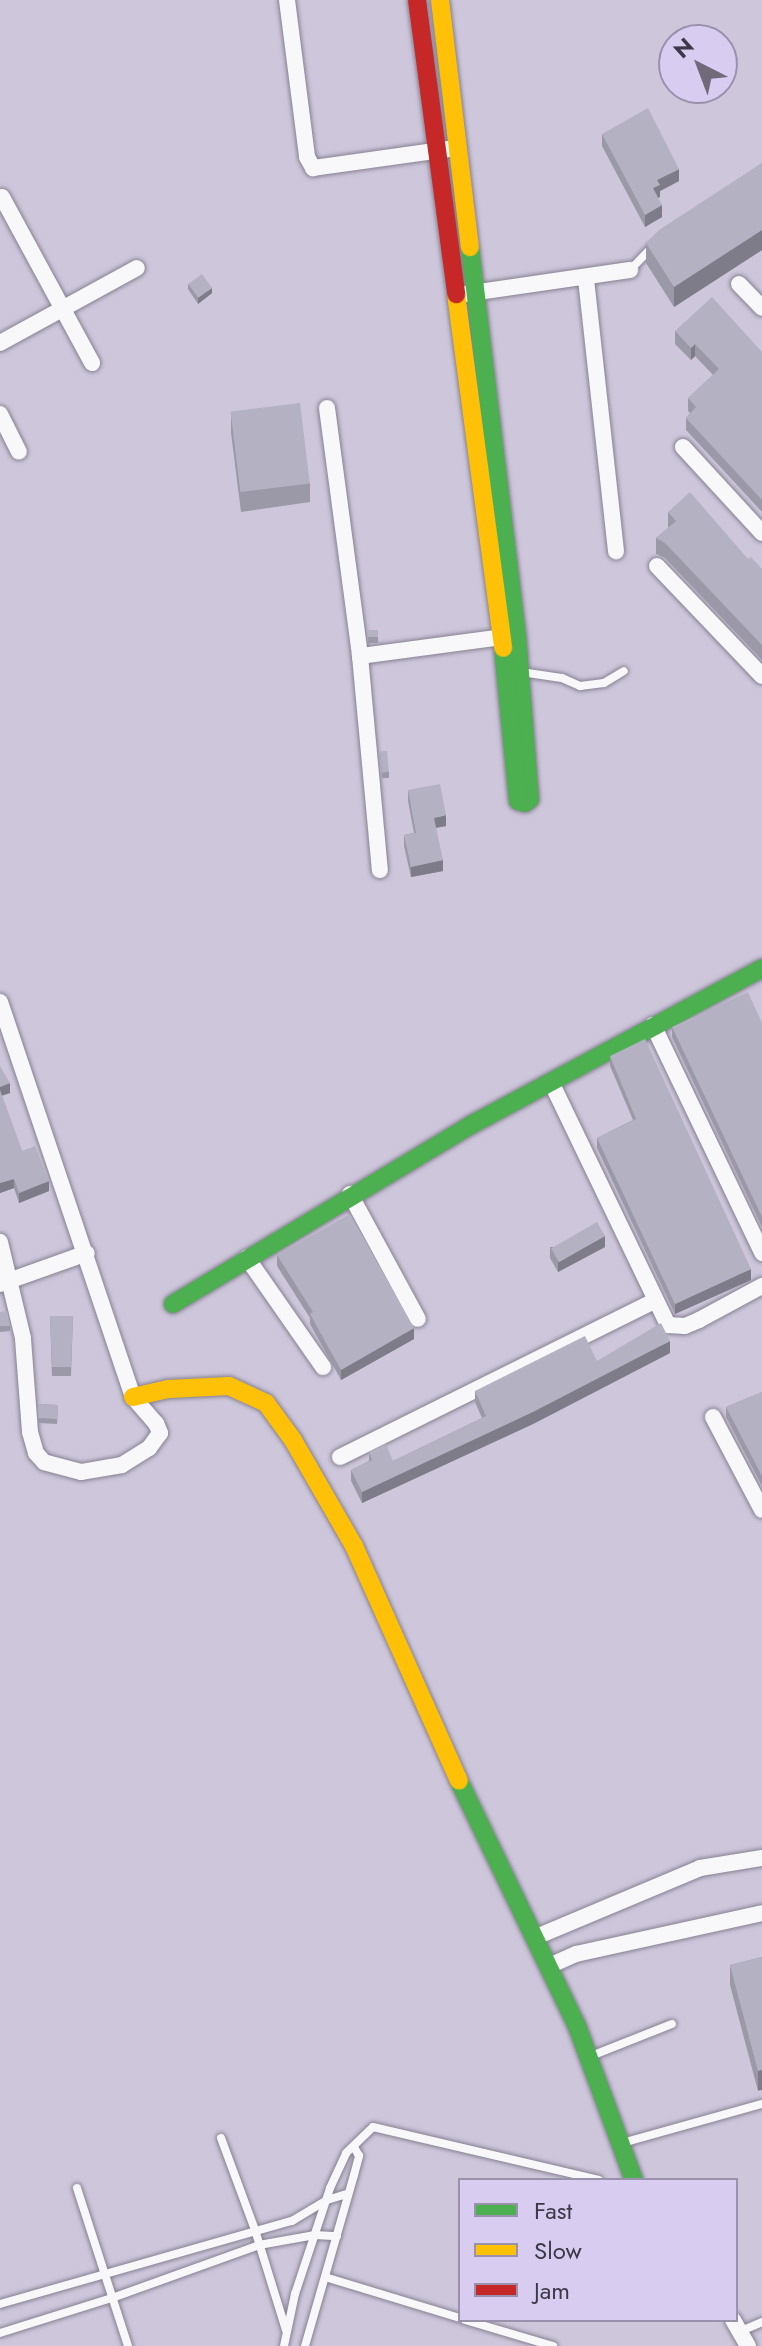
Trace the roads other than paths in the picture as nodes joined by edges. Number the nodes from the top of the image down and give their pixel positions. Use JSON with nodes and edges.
{"nodes":[{"id":1,"x":287,"y":0,"type":"edge"},
{"id":2,"x":417,"y":0,"type":"edge"},
{"id":3,"x":440,"y":0,"type":"edge"},
{"id":4,"x":456,"y":147,"type":"junction"},
{"id":5,"x":437,"y":151,"type":"junction"},
{"id":6,"x":2,"y":197,"type":"edge"},
{"id":7,"x":659,"y":239,"type":"edge"},
{"id":8,"x":137,"y":268,"type":"dead end"},
{"id":9,"x":630,"y":270,"type":"joint"},
{"id":10,"x":586,"y":279,"type":"junction"},
{"id":11,"x":739,"y":284,"type":"dead end"},
{"id":12,"x":476,"y":292,"type":"junction"},
{"id":13,"x":456,"y":296,"type":"junction"},
{"id":14,"x":762,"y":308,"type":"edge"},
{"id":15,"x":62,"y":309,"type":"junction"},
{"id":16,"x":0,"y":343,"type":"edge"},
{"id":17,"x":92,"y":363,"type":"dead end"},
{"id":18,"x":327,"y":408,"type":"dead end"},
{"id":19,"x":0,"y":414,"type":"edge"},
{"id":20,"x":683,"y":447,"type":"dead end"},
{"id":21,"x":19,"y":452,"type":"dead end"},
{"id":22,"x":762,"y":533,"type":"edge"},
{"id":23,"x":616,"y":551,"type":"dead end"},
{"id":24,"x":657,"y":566,"type":"dead end"},
{"id":25,"x":510,"y":636,"type":"junction"},
{"id":26,"x":360,"y":656,"type":"junction"},
{"id":27,"x":624,"y":671,"type":"dead end"},
{"id":28,"x":520,"y":672,"type":"junction"},
{"id":29,"x":762,"y":676,"type":"edge"},
{"id":30,"x":380,"y":870,"type":"dead end"},
{"id":31,"x":759,"y":976,"type":"edge"},
{"id":32,"x":0,"y":1003,"type":"edge"},
{"id":33,"x":653,"y":1025,"type":"junction"},
{"id":34,"x":551,"y":1082,"type":"junction"},
{"id":35,"x":350,"y":1194,"type":"junction"},
{"id":36,"x":0,"y":1242,"type":"edge"},
{"id":37,"x":87,"y":1253,"type":"junction"},
{"id":38,"x":762,"y":1253,"type":"edge"},
{"id":39,"x":247,"y":1258,"type":"junction"},
{"id":40,"x":6,"y":1282,"type":"edge"},
{"id":41,"x":762,"y":1286,"type":"edge"},
{"id":42,"x":654,"y":1301,"type":"junction"},
{"id":43,"x":173,"y":1304,"type":"dead end"},
{"id":44,"x":418,"y":1319,"type":"dead end"},
{"id":45,"x":323,"y":1367,"type":"dead end"},
{"id":46,"x":133,"y":1397,"type":"junction"},
{"id":47,"x":713,"y":1417,"type":"dead end"},
{"id":48,"x":340,"y":1457,"type":"dead end"},
{"id":49,"x":762,"y":1510,"type":"edge"},
{"id":50,"x":762,"y":1858,"type":"edge"},
{"id":51,"x":762,"y":1913,"type":"edge"},
{"id":52,"x":536,"y":1937,"type":"junction"},
{"id":53,"x":549,"y":1966,"type":"junction"},
{"id":54,"x":672,"y":2024,"type":"dead end"},
{"id":55,"x":589,"y":2057,"type":"junction"},
{"id":56,"x":762,"y":2104,"type":"edge"},
{"id":57,"x":221,"y":2138,"type":"dead end"},
{"id":58,"x":621,"y":2144,"type":"junction"},
{"id":59,"x":354,"y":2147,"type":"junction"},
{"id":60,"x":591,"y":2178,"type":"edge"},
{"id":61,"x":633,"y":2178,"type":"edge"},
{"id":62,"x":77,"y":2188,"type":"dead end"},
{"id":63,"x":347,"y":2194,"type":"junction"},
{"id":64,"x":327,"y":2200,"type":"junction"},
{"id":65,"x":255,"y":2230,"type":"junction"},
{"id":66,"x":315,"y":2235,"type":"junction"},
{"id":67,"x":337,"y":2236,"type":"junction"},
{"id":68,"x":259,"y":2245,"type":"junction"},
{"id":69,"x":104,"y":2273,"type":"junction"},
{"id":70,"x":325,"y":2277,"type":"junction"},
{"id":71,"x":112,"y":2298,"type":"junction"},
{"id":72,"x":0,"y":2304,"type":"edge"},
{"id":73,"x":458,"y":2317,"type":"edge"},
{"id":74,"x":473,"y":2322,"type":"edge"},
{"id":75,"x":762,"y":2322,"type":"edge"},
{"id":76,"x":286,"y":2332,"type":"junction"},
{"id":77,"x":741,"y":2332,"type":"edge"},
{"id":78,"x":0,"y":2333,"type":"edge"},
{"id":79,"x":128,"y":2346,"type":"edge"},
{"id":80,"x":284,"y":2346,"type":"edge"},
{"id":81,"x":305,"y":2346,"type":"edge"},
{"id":82,"x":553,"y":2346,"type":"edge"}],
"edges":[{"from":1,"to":5,"type":"street"},
{"from":2,"to":5,"type":"street"},
{"from":3,"to":4,"type":"street"},
{"from":4,"to":5,"type":"street"},
{"from":4,"to":12,"type":"street"},
{"from":5,"to":13,"type":"street"},
{"from":6,"to":15,"type":"street"},
{"from":7,"to":9,"type":"lane"},
{"from":8,"to":15,"type":"street"},
{"from":9,"to":10,"type":"street"},
{"from":10,"to":12,"type":"street"},
{"from":10,"to":23,"type":"street"},
{"from":11,"to":14,"type":"street"},
{"from":12,"to":13,"type":"street"},
{"from":12,"to":25,"type":"street"},
{"from":13,"to":25,"type":"street"},
{"from":15,"to":16,"type":"street"},
{"from":15,"to":17,"type":"street"},
{"from":18,"to":26,"type":"street"},
{"from":19,"to":21,"type":"street"},
{"from":20,"to":22,"type":"street"},
{"from":24,"to":29,"type":"street"},
{"from":25,"to":26,"type":"street"},
{"from":25,"to":28,"type":"street"},
{"from":25,"to":28,"type":"street"},
{"from":26,"to":30,"type":"street"},
{"from":27,"to":28,"type":"lane"},
{"from":31,"to":33,"type":"street"},
{"from":32,"to":37,"type":"street"},
{"from":33,"to":34,"type":"street"},
{"from":33,"to":38,"type":"street"},
{"from":34,"to":35,"type":"street"},
{"from":34,"to":42,"type":"street"},
{"from":35,"to":39,"type":"street"},
{"from":35,"to":44,"type":"street"},
{"from":36,"to":40,"type":"street"},
{"from":37,"to":40,"type":"street"},
{"from":37,"to":46,"type":"street"},
{"from":39,"to":43,"type":"street"},
{"from":39,"to":45,"type":"street"},
{"from":40,"to":46,"type":"street"},
{"from":41,"to":42,"type":"street"},
{"from":42,"to":48,"type":"street"},
{"from":46,"to":52,"type":"street"},
{"from":47,"to":49,"type":"street"},
{"from":50,"to":52,"type":"street"},
{"from":51,"to":53,"type":"street"},
{"from":52,"to":53,"type":"street"},
{"from":53,"to":55,"type":"street"},
{"from":54,"to":55,"type":"lane"},
{"from":55,"to":58,"type":"street"},
{"from":56,"to":58,"type":"lane"},
{"from":57,"to":65,"type":"lane"},
{"from":58,"to":61,"type":"street"},
{"from":59,"to":60,"type":"lane"},
{"from":59,"to":63,"type":"lane"},
{"from":59,"to":64,"type":"lane"},
{"from":62,"to":69,"type":"lane"},
{"from":63,"to":64,"type":"lane"},
{"from":63,"to":67,"type":"lane"},
{"from":64,"to":65,"type":"lane"},
{"from":64,"to":66,"type":"lane"},
{"from":65,"to":68,"type":"lane"},
{"from":65,"to":69,"type":"lane"},
{"from":66,"to":67,"type":"lane"},
{"from":66,"to":68,"type":"lane"},
{"from":66,"to":76,"type":"lane"},
{"from":67,"to":70,"type":"lane"},
{"from":68,"to":71,"type":"lane"},
{"from":68,"to":76,"type":"lane"},
{"from":69,"to":71,"type":"lane"},
{"from":69,"to":72,"type":"lane"},
{"from":70,"to":73,"type":"lane"},
{"from":70,"to":81,"type":"lane"},
{"from":71,"to":78,"type":"lane"},
{"from":71,"to":79,"type":"lane"},
{"from":74,"to":82,"type":"lane"},
{"from":75,"to":77,"type":"lane"},
{"from":76,"to":80,"type":"lane"}]}
